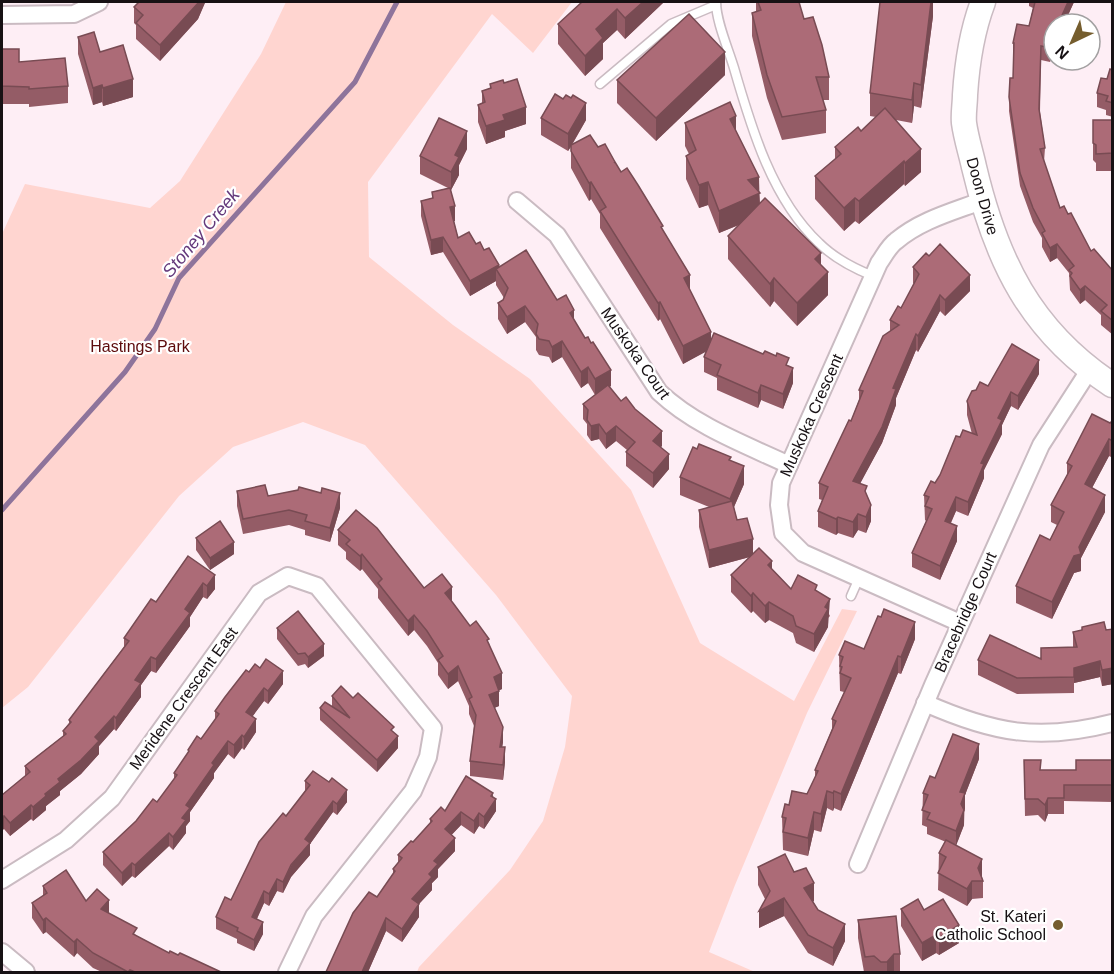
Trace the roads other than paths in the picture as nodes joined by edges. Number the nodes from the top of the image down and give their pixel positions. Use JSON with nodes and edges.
{"nodes":[{"id":1,"x":99,"y":2,"type":"edge"},
{"id":2,"x":983,"y":2,"type":"edge"},
{"id":3,"x":716,"y":3,"type":"edge"},
{"id":4,"x":2,"y":15,"type":"edge"},
{"id":5,"x":600,"y":84,"type":"dead end"},
{"id":6,"x":517,"y":201,"type":"dead end"},
{"id":7,"x":981,"y":201,"type":"junction"},
{"id":8,"x":873,"y":276,"type":"junction"},
{"id":9,"x":1090,"y":369,"type":"junction"},
{"id":10,"x":1113,"y":385,"type":"edge"},
{"id":11,"x":789,"y":465,"type":"junction"},
{"id":12,"x":859,"y":578,"type":"junction"},
{"id":13,"x":851,"y":596,"type":"dead end"},
{"id":14,"x":960,"y":622,"type":"junction"},
{"id":15,"x":925,"y":703,"type":"junction"},
{"id":16,"x":1113,"y":723,"type":"edge"},
{"id":17,"x":858,"y":864,"type":"dead end"},
{"id":18,"x":2,"y":880,"type":"edge"},
{"id":19,"x":2,"y":952,"type":"edge"},
{"id":20,"x":26,"y":972,"type":"edge"},
{"id":21,"x":287,"y":972,"type":"edge"}],
"edges":[{"from":1,"to":4,"type":"street"},
{"from":2,"to":7,"type":"street","name":"Doon Drive"},
{"from":3,"to":5,"type":"lane"},
{"from":3,"to":8,"type":"lane"},
{"from":6,"to":11,"type":"street","name":"Muskoka Court"},
{"from":7,"to":8,"type":"street","name":"Muskoka Crescent"},
{"from":7,"to":9,"type":"street","name":"Doon Drive"},
{"from":8,"to":11,"type":"street","name":"Muskoka Crescent"},
{"from":9,"to":10,"type":"street","name":"Doon Drive"},
{"from":9,"to":14,"type":"street","name":"Bracebridge Court"},
{"from":11,"to":12,"type":"street","name":"Muskoka Crescent"},
{"from":12,"to":13,"type":"lane"},
{"from":12,"to":14,"type":"street","name":"Muskoka Crescent"},
{"from":14,"to":15,"type":"street","name":"Bracebridge Court"},
{"from":15,"to":16,"type":"street"},
{"from":15,"to":17,"type":"street","name":"Bracebridge Court"},
{"from":18,"to":21,"type":"street","name":"Meridene Crescent East"},
{"from":19,"to":20,"type":"street"}]}
